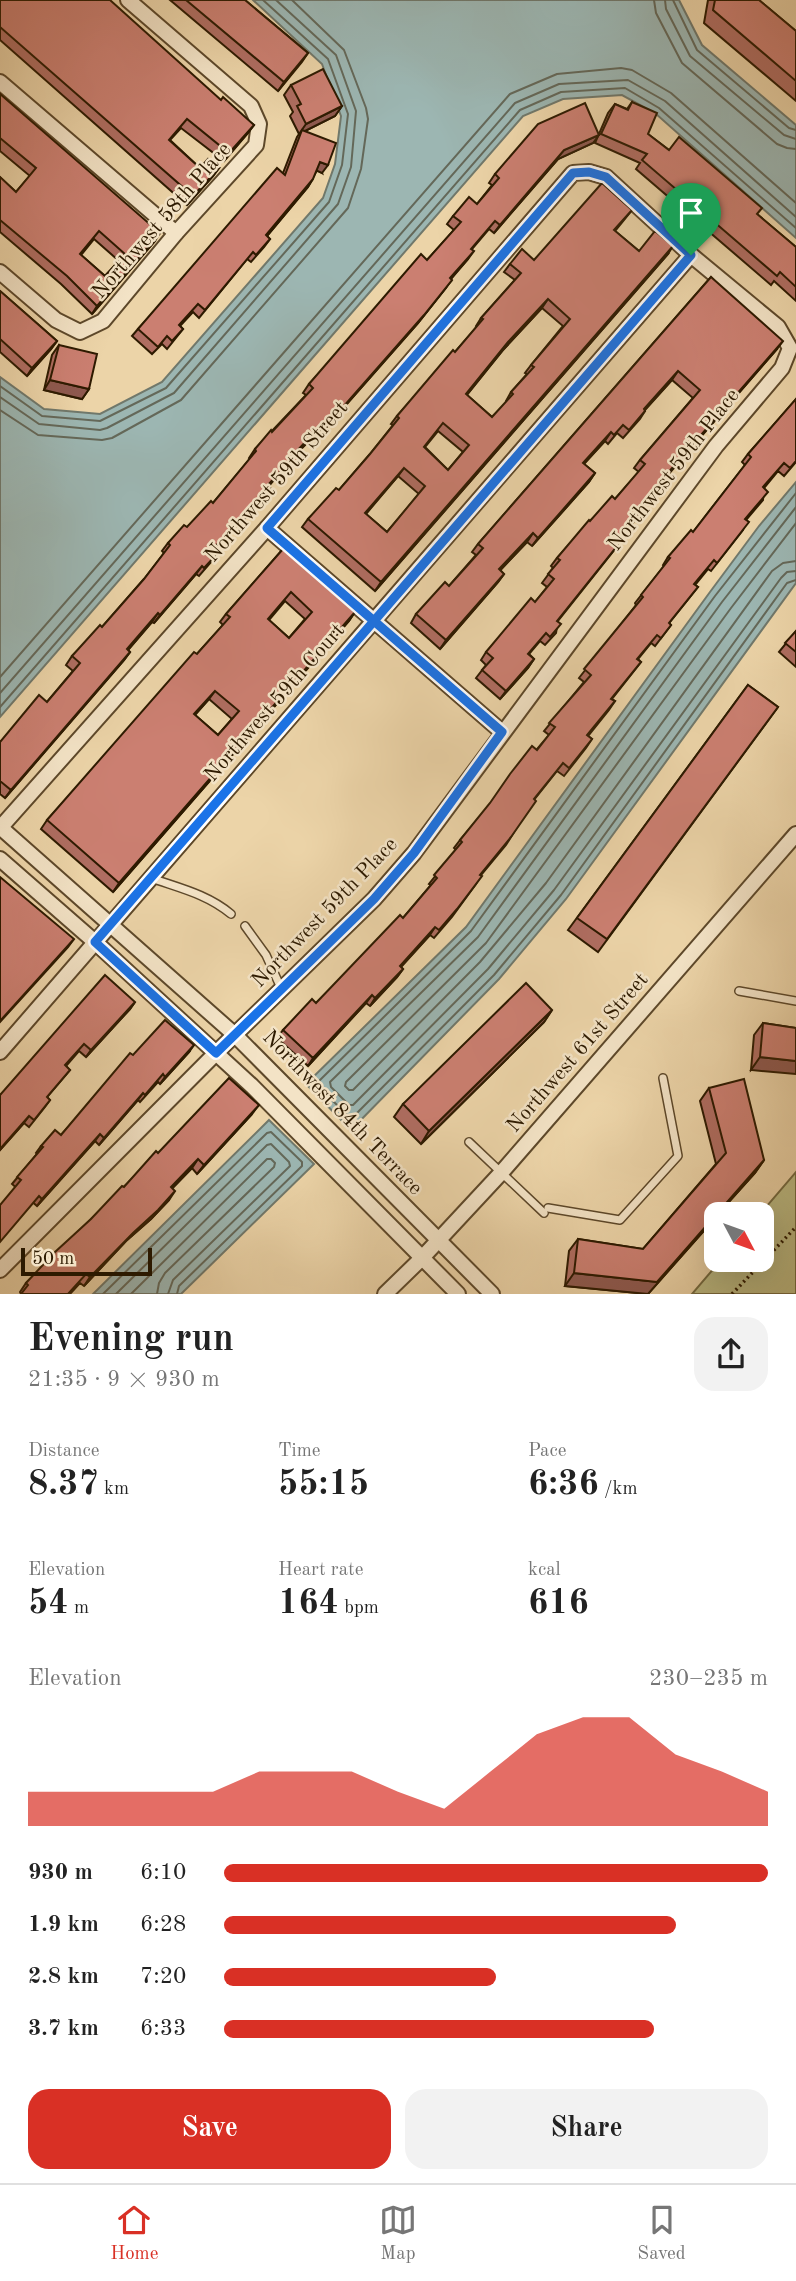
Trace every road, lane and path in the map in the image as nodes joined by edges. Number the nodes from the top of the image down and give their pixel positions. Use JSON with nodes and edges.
{"nodes":[{"id":1,"x":128,"y":0,"type":"edge"},
{"id":2,"x":0,"y":82,"type":"edge"},
{"id":3,"x":176,"y":233,"type":"junction"},
{"id":4,"x":691,"y":255,"type":"junction"},
{"id":5,"x":0,"y":272,"type":"edge"},
{"id":6,"x":267,"y":528,"type":"junction"},
{"id":7,"x":374,"y":621,"type":"junction"},
{"id":8,"x":502,"y":732,"type":"junction"},
{"id":9,"x":0,"y":828,"type":"edge"},
{"id":10,"x":796,"y":834,"type":"edge"},
{"id":11,"x":0,"y":859,"type":"edge"},
{"id":12,"x":151,"y":878,"type":"junction"},
{"id":13,"x":231,"y":914,"type":"dead end"},
{"id":14,"x":109,"y":926,"type":"junction"},
{"id":15,"x":245,"y":926,"type":"dead end"},
{"id":16,"x":95,"y":942,"type":"junction"},
{"id":17,"x":282,"y":989,"type":"junction"},
{"id":18,"x":738,"y":991,"type":"dead end"},
{"id":19,"x":796,"y":1001,"type":"edge"},
{"id":20,"x":235,"y":1035,"type":"junction"},
{"id":21,"x":0,"y":1052,"type":"edge"},
{"id":22,"x":216,"y":1053,"type":"junction"},
{"id":23,"x":663,"y":1078,"type":"dead end"},
{"id":24,"x":469,"y":1142,"type":"dead end"},
{"id":25,"x":501,"y":1173,"type":"junction"},
{"id":26,"x":796,"y":1227,"type":"edge"},
{"id":27,"x":438,"y":1241,"type":"junction"},
{"id":28,"x":421,"y":1259,"type":"junction"},
{"id":29,"x":0,"y":1270,"type":"edge"},
{"id":30,"x":385,"y":1294,"type":"edge"},
{"id":31,"x":458,"y":1294,"type":"edge"},
{"id":32,"x":492,"y":1294,"type":"edge"},
{"id":33,"x":732,"y":1294,"type":"edge"}],
"edges":[{"from":1,"to":3,"type":"street","name":"Northwest 58th Place"},
{"from":2,"to":3,"type":"street"},
{"from":3,"to":5,"type":"street","name":"Northwest 58th Place"},
{"from":4,"to":6,"type":"street","name":"Northwest 59th Street"},
{"from":4,"to":7,"type":"street","name":"Northwest 59th Court"},
{"from":4,"to":8,"type":"street","name":"Northwest 59th Place"},
{"from":6,"to":7,"type":"street"},
{"from":6,"to":9,"type":"street","name":"Northwest 59th Street"},
{"from":7,"to":8,"type":"street"},
{"from":7,"to":12,"type":"street","name":"Northwest 59th Court"},
{"from":8,"to":17,"type":"street","name":"Northwest 59th Place"},
{"from":9,"to":14,"type":"street","name":"Northwest 84th Terrace"},
{"from":10,"to":25,"type":"street","name":"Northwest 61st Street"},
{"from":11,"to":16,"type":"street"},
{"from":12,"to":13,"type":"lane"},
{"from":12,"to":14,"type":"street","name":"Northwest 59th Court"},
{"from":14,"to":16,"type":"street","name":"Northwest 59th Court"},
{"from":14,"to":20,"type":"street","name":"Northwest 84th Terrace"},
{"from":15,"to":17,"type":"lane"},
{"from":16,"to":21,"type":"street","name":"Northwest 59th Court"},
{"from":16,"to":22,"type":"street"},
{"from":17,"to":20,"type":"street","name":"Northwest 59th Place"},
{"from":18,"to":19,"type":"lane"},
{"from":20,"to":22,"type":"street","name":"Northwest 59th Place"},
{"from":20,"to":27,"type":"street","name":"Northwest 84th Terrace"},
{"from":22,"to":28,"type":"street"},
{"from":22,"to":29,"type":"street","name":"Northwest 59th Place"},
{"from":23,"to":25,"type":"lane"},
{"from":24,"to":25,"type":"lane"},
{"from":25,"to":27,"type":"street","name":"Northwest 61st Street"},
{"from":26,"to":33,"type":"path"},
{"from":27,"to":28,"type":"street","name":"Northwest 61st Street"},
{"from":27,"to":32,"type":"street","name":"Northwest 84th Terrace"},
{"from":28,"to":30,"type":"street","name":"Northwest 61st Street"},
{"from":28,"to":31,"type":"street"}]}
